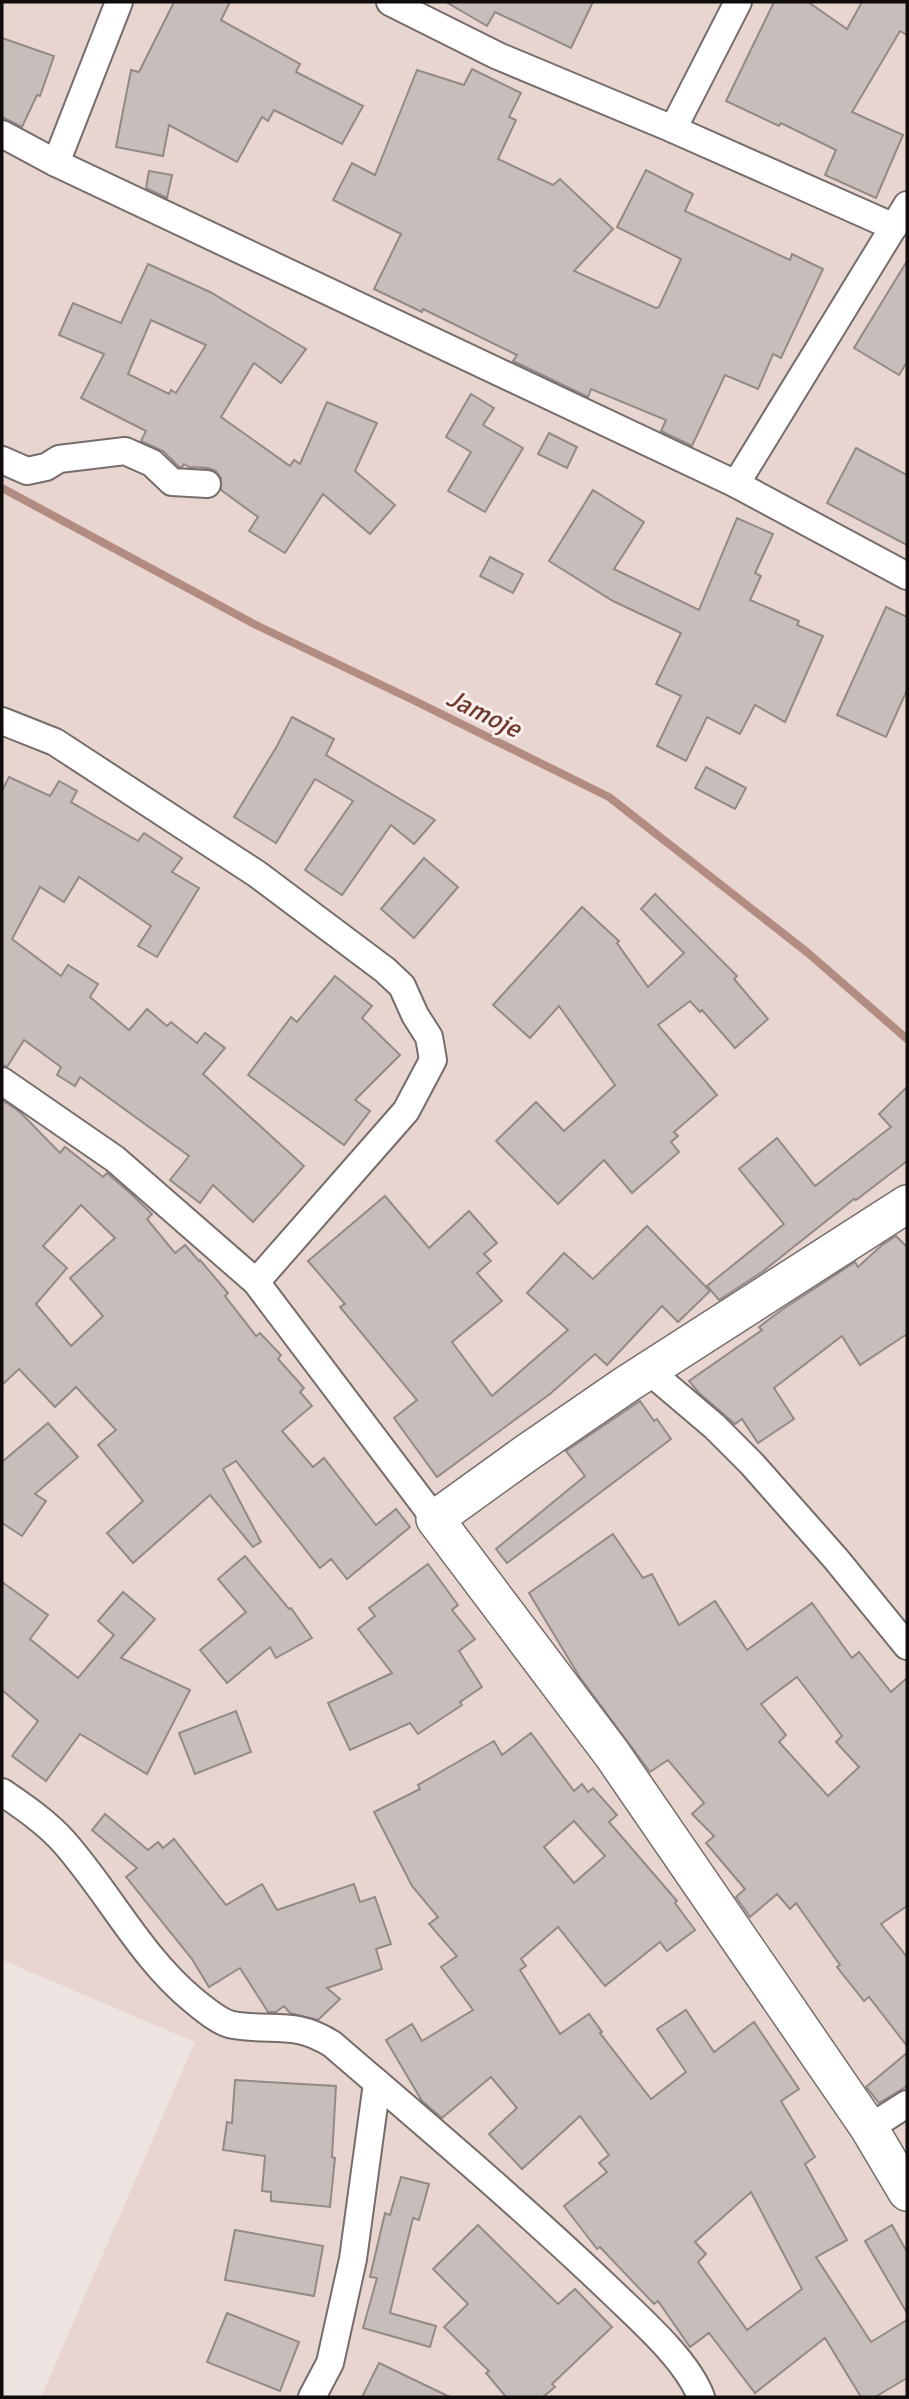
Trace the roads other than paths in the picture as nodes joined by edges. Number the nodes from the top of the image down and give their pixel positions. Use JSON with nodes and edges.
{"nodes":[{"id":1,"x":119,"y":2,"type":"edge"},
{"id":2,"x":390,"y":2,"type":"edge"},
{"id":3,"x":738,"y":2,"type":"edge"},
{"id":4,"x":673,"y":129,"type":"junction"},
{"id":5,"x":2,"y":134,"type":"edge"},
{"id":6,"x":56,"y":163,"type":"junction"},
{"id":7,"x":901,"y":216,"type":"edge"},
{"id":8,"x":2,"y":460,"type":"edge"},
{"id":9,"x":207,"y":484,"type":"dead end"},
{"id":10,"x":736,"y":484,"type":"junction"},
{"id":11,"x":907,"y":576,"type":"edge"},
{"id":12,"x":2,"y":721,"type":"edge"},
{"id":13,"x":2,"y":1081,"type":"edge"},
{"id":14,"x":907,"y":1204,"type":"edge"},
{"id":15,"x":256,"y":1282,"type":"junction"},
{"id":16,"x":648,"y":1370,"type":"junction"},
{"id":17,"x":435,"y":1519,"type":"junction"},
{"id":18,"x":907,"y":1646,"type":"edge"},
{"id":19,"x":2,"y":1791,"type":"edge"},
{"id":20,"x":377,"y":2082,"type":"junction"},
{"id":21,"x":907,"y":2104,"type":"edge"},
{"id":22,"x":869,"y":2128,"type":"junction"},
{"id":23,"x":907,"y":2192,"type":"edge"},
{"id":24,"x":312,"y":2397,"type":"edge"},
{"id":25,"x":701,"y":2397,"type":"edge"}],
"edges":[{"from":1,"to":6,"type":"street"},
{"from":2,"to":4,"type":"street"},
{"from":3,"to":4,"type":"street"},
{"from":4,"to":7,"type":"street"},
{"from":5,"to":6,"type":"street"},
{"from":6,"to":10,"type":"street"},
{"from":7,"to":10,"type":"street"},
{"from":8,"to":9,"type":"street"},
{"from":10,"to":11,"type":"street"},
{"from":12,"to":15,"type":"street"},
{"from":13,"to":15,"type":"street"},
{"from":14,"to":16,"type":"street"},
{"from":15,"to":17,"type":"street"},
{"from":16,"to":17,"type":"street"},
{"from":16,"to":18,"type":"street"},
{"from":17,"to":22,"type":"street"},
{"from":19,"to":20,"type":"street"},
{"from":20,"to":24,"type":"street"},
{"from":20,"to":25,"type":"street"},
{"from":21,"to":22,"type":"street"},
{"from":22,"to":23,"type":"street"}]}
